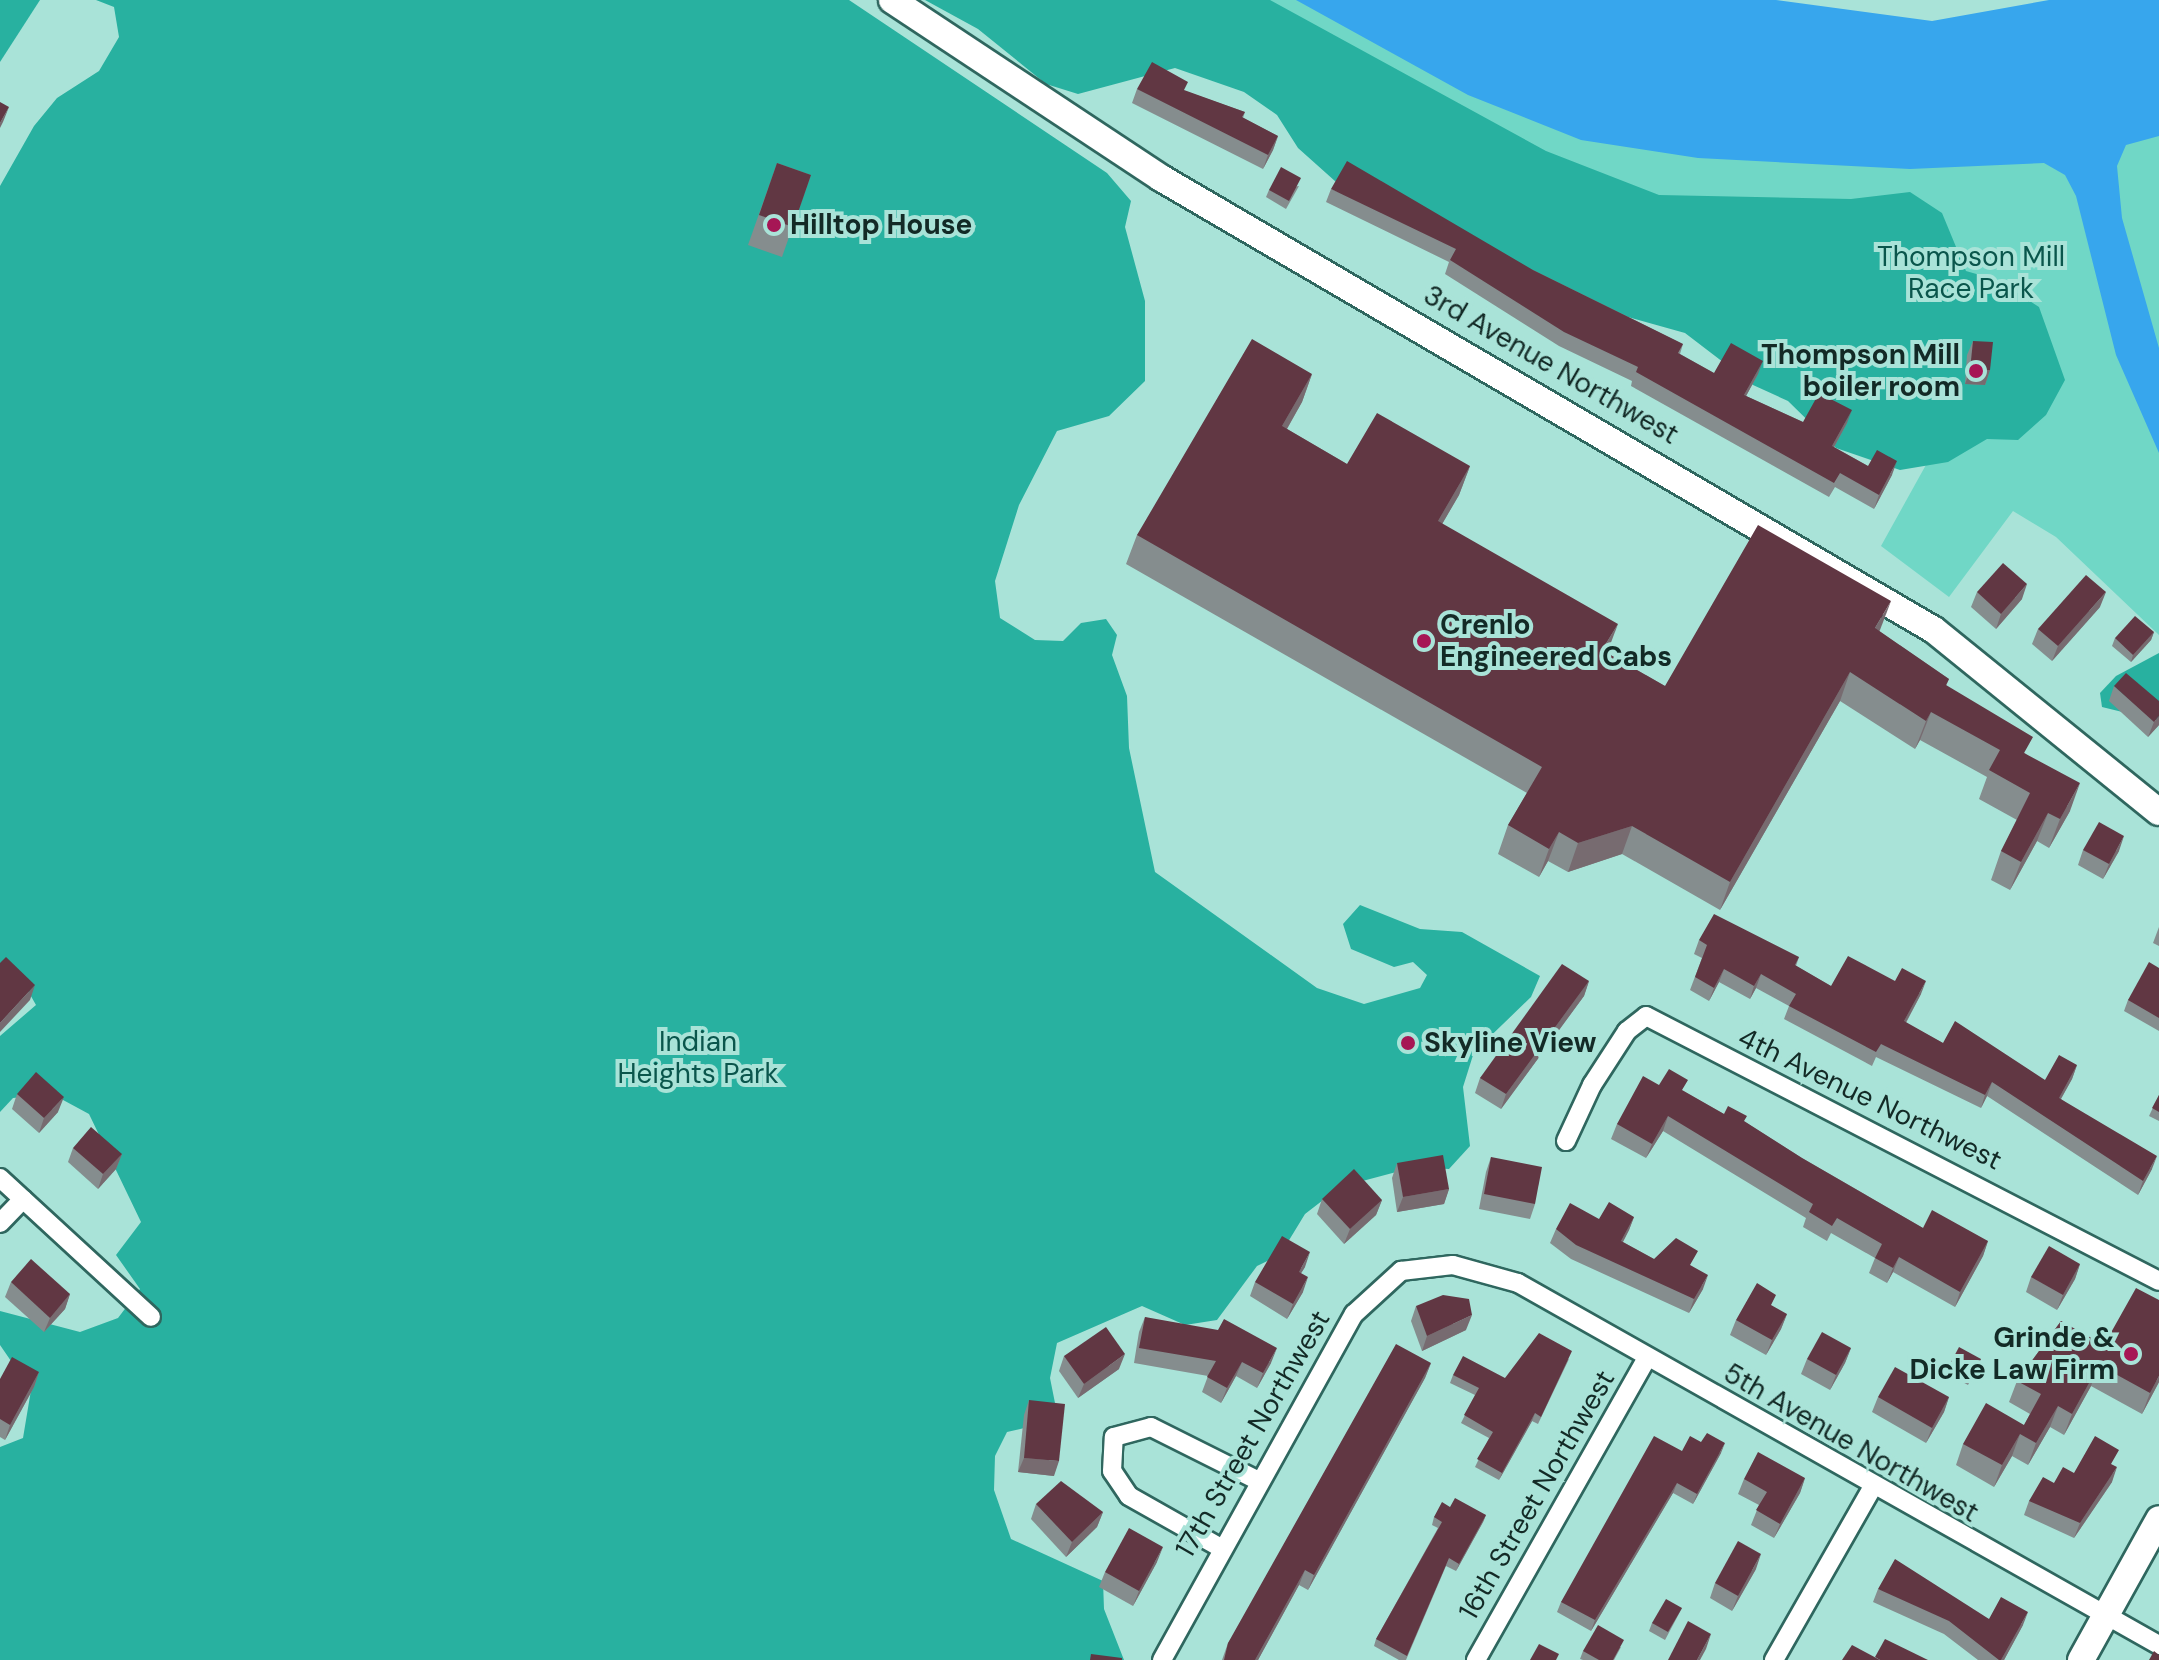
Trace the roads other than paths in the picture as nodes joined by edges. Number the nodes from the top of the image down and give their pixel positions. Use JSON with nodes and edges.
{"nodes":[{"id":1,"x":892,"y":0,"type":"edge"},
{"id":2,"x":2159,"y":812,"type":"edge"},
{"id":3,"x":1566,"y":1141,"type":"dead end"},
{"id":4,"x":0,"y":1178,"type":"edge"},
{"id":5,"x":23,"y":1199,"type":"junction"},
{"id":6,"x":0,"y":1223,"type":"edge"},
{"id":7,"x":2159,"y":1281,"type":"edge"},
{"id":8,"x":1518,"y":1283,"type":"joint"},
{"id":9,"x":151,"y":1317,"type":"dead end"},
{"id":10,"x":1647,"y":1358,"type":"junction"},
{"id":11,"x":1257,"y":1480,"type":"junction"},
{"id":12,"x":1872,"y":1488,"type":"junction"},
{"id":13,"x":2159,"y":1519,"type":"edge"},
{"id":14,"x":1221,"y":1548,"type":"junction"},
{"id":15,"x":2104,"y":1617,"type":"junction"},
{"id":16,"x":2159,"y":1645,"type":"edge"},
{"id":17,"x":1162,"y":1660,"type":"edge"},
{"id":18,"x":1476,"y":1660,"type":"edge"},
{"id":19,"x":1774,"y":1660,"type":"edge"},
{"id":20,"x":2081,"y":1660,"type":"edge"}],
"edges":[{"from":1,"to":2,"type":"main road","name":"3rd Avenue Northwest"},
{"from":3,"to":7,"type":"street","name":"4th Avenue Northwest"},
{"from":4,"to":5,"type":"street"},
{"from":5,"to":6,"type":"street"},
{"from":5,"to":9,"type":"street"},
{"from":8,"to":10,"type":"street","name":"5th Avenue Northwest"},
{"from":8,"to":11,"type":"street","name":"17th Street Northwest"},
{"from":10,"to":12,"type":"street","name":"5th Avenue Northwest"},
{"from":10,"to":18,"type":"street","name":"16th Street Northwest"},
{"from":11,"to":14,"type":"street","name":"17th Street Northwest"},
{"from":11,"to":14,"type":"street"},
{"from":12,"to":15,"type":"street","name":"5th Avenue Northwest"},
{"from":12,"to":19,"type":"street"},
{"from":13,"to":15,"type":"main road"},
{"from":14,"to":17,"type":"street","name":"17th Street Northwest"},
{"from":15,"to":16,"type":"street","name":"5th Avenue Northwest"},
{"from":15,"to":20,"type":"main road"}]}
